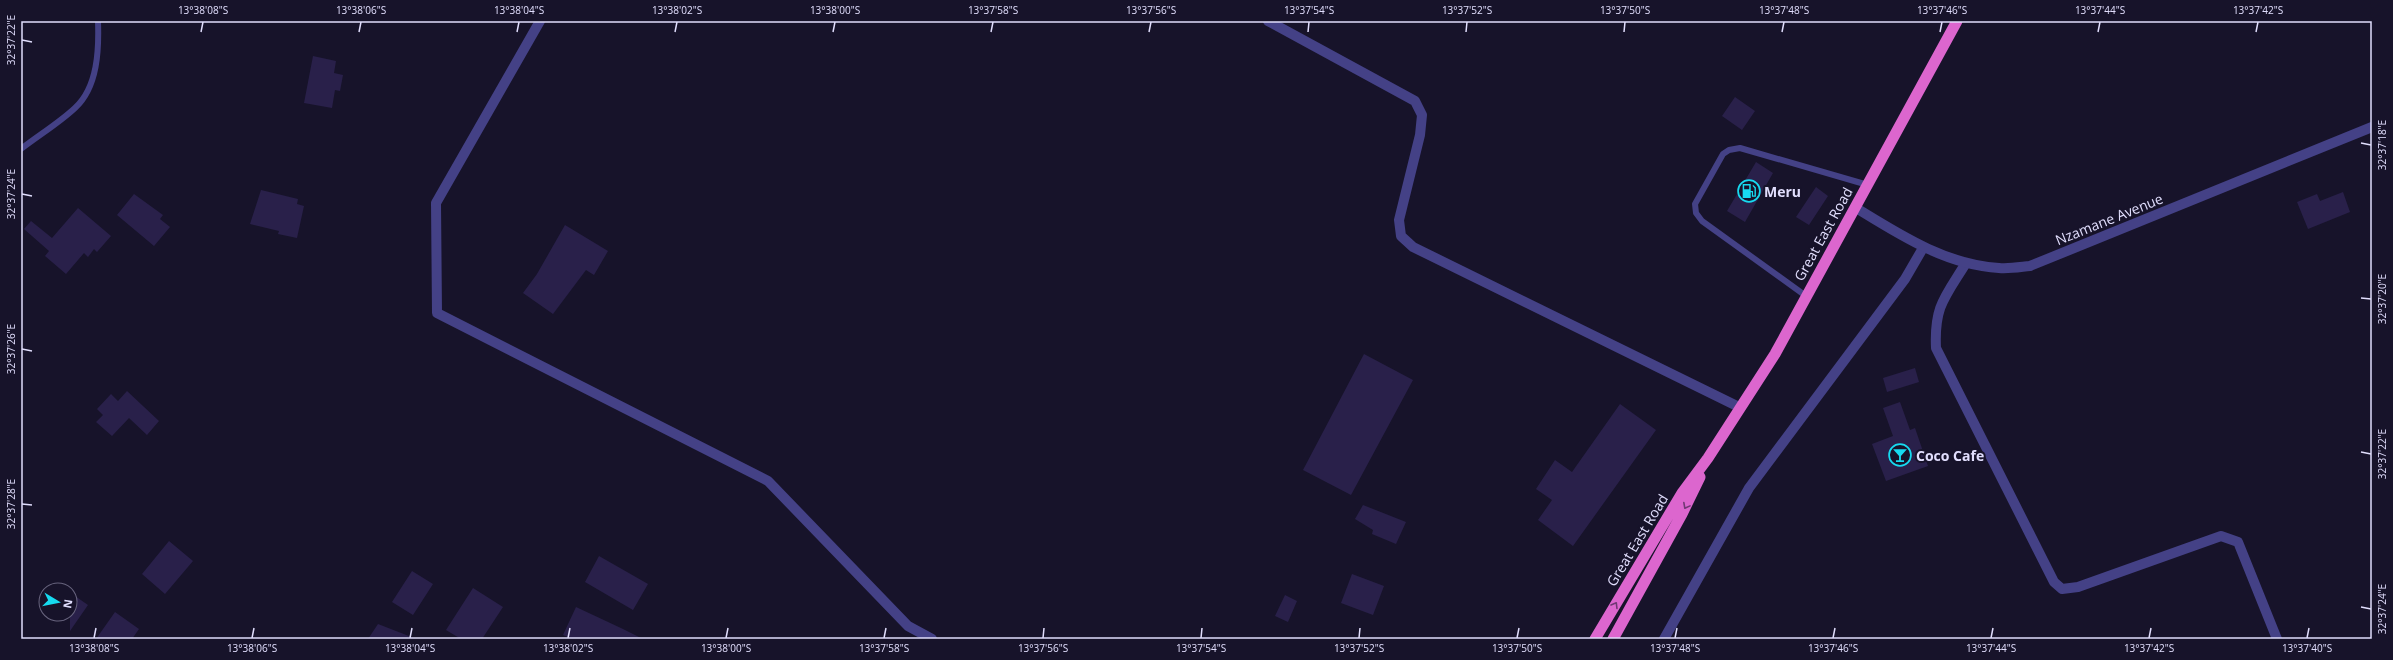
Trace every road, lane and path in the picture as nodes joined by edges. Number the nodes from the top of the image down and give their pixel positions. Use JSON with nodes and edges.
{"nodes":[{"id":1,"x":98,"y":21,"type":"edge"},
{"id":2,"x":540,"y":21,"type":"edge"},
{"id":3,"x":1268,"y":21,"type":"edge"},
{"id":4,"x":1957,"y":21,"type":"edge"},
{"id":5,"x":2372,"y":127,"type":"edge"},
{"id":6,"x":21,"y":149,"type":"edge"},
{"id":7,"x":1868,"y":185,"type":"junction"},
{"id":8,"x":1856,"y":208,"type":"junction"},
{"id":9,"x":1924,"y":248,"type":"junction"},
{"id":10,"x":1966,"y":263,"type":"junction"},
{"id":11,"x":1806,"y":296,"type":"junction"},
{"id":12,"x":1740,"y":407,"type":"junction"},
{"id":13,"x":1708,"y":458,"type":"junction"},
{"id":14,"x":932,"y":639,"type":"edge"},
{"id":15,"x":1595,"y":639,"type":"edge"},
{"id":16,"x":1613,"y":639,"type":"edge"},
{"id":17,"x":1664,"y":639,"type":"edge"},
{"id":18,"x":2278,"y":639,"type":"edge"}],
"edges":[{"from":1,"to":6,"type":"lane"},
{"from":2,"to":14,"type":"street"},
{"from":3,"to":12,"type":"street"},
{"from":4,"to":7,"type":"highway","name":"Great East Road"},
{"from":5,"to":10,"type":"street","name":"Nzamane Avenue"},
{"from":7,"to":8,"type":"highway","name":"Great East Road"},
{"from":7,"to":11,"type":"lane"},
{"from":8,"to":9,"type":"street","name":"Nzamane Avenue"},
{"from":8,"to":11,"type":"highway","name":"Great East Road"},
{"from":9,"to":10,"type":"street","name":"Nzamane Avenue"},
{"from":9,"to":17,"type":"street"},
{"from":10,"to":18,"type":"street"},
{"from":11,"to":12,"type":"highway","name":"Great East Road"},
{"from":12,"to":13,"type":"highway","name":"Great East Road"},
{"from":15,"to":13,"type":"highway","name":"Great East Road","one_way":true},
{"from":13,"to":16,"type":"highway","name":"Great East Road","one_way":true}]}
